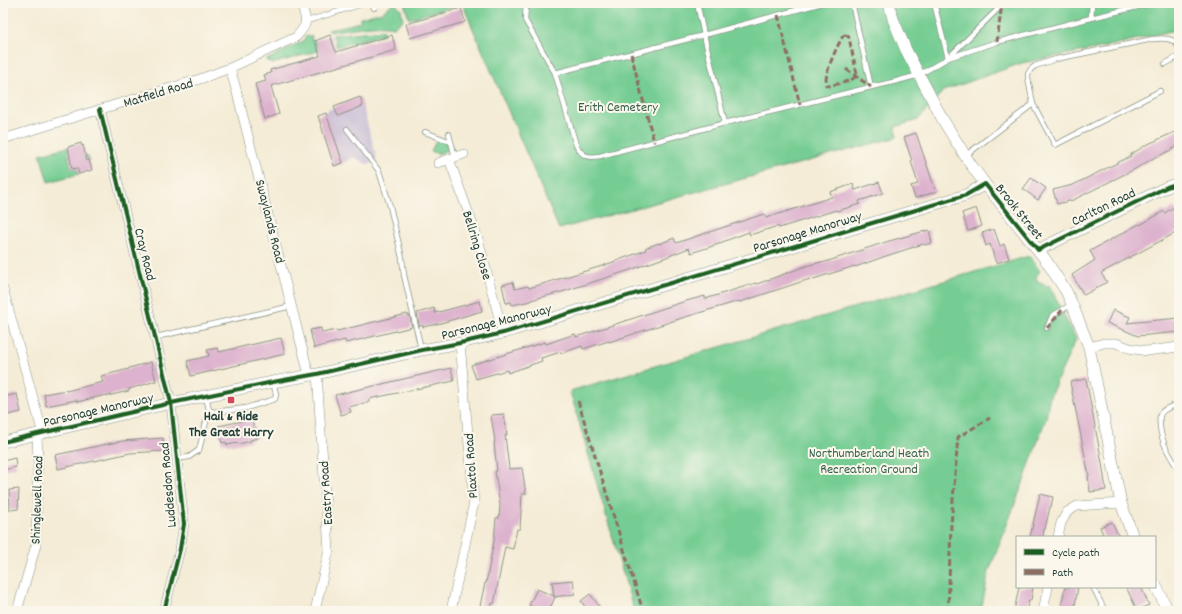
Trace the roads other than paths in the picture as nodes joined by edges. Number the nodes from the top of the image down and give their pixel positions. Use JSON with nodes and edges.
{"nodes":[{"id":1,"x":301,"y":3,"type":"edge"},
{"id":2,"x":366,"y":3,"type":"edge"},
{"id":3,"x":526,"y":3,"type":"edge"},
{"id":4,"x":696,"y":3,"type":"edge"},
{"id":5,"x":822,"y":3,"type":"edge"},
{"id":6,"x":852,"y":3,"type":"edge"},
{"id":7,"x":889,"y":3,"type":"edge"},
{"id":8,"x":934,"y":3,"type":"edge"},
{"id":9,"x":1004,"y":3,"type":"edge"},
{"id":10,"x":1092,"y":3,"type":"edge"},
{"id":11,"x":1153,"y":3,"type":"edge"},
{"id":12,"x":1091,"y":18,"type":"junction"},
{"id":13,"x":306,"y":24,"type":"junction"},
{"id":14,"x":704,"y":35,"type":"junction"},
{"id":15,"x":1179,"y":48,"type":"edge"},
{"id":16,"x":1179,"y":56,"type":"edge"},
{"id":17,"x":948,"y":58,"type":"junction"},
{"id":18,"x":1165,"y":64,"type":"dead end"},
{"id":19,"x":230,"y":68,"type":"junction"},
{"id":20,"x":555,"y":73,"type":"junction"},
{"id":21,"x":919,"y":75,"type":"junction"},
{"id":22,"x":871,"y":87,"type":"junction"},
{"id":23,"x":1160,"y":91,"type":"dead end"},
{"id":24,"x":1033,"y":104,"type":"junction"},
{"id":25,"x":100,"y":109,"type":"junction"},
{"id":26,"x":726,"y":123,"type":"junction"},
{"id":27,"x":347,"y":129,"type":"dead end"},
{"id":28,"x":426,"y":132,"type":"dead end"},
{"id":29,"x":449,"y":134,"type":"dead end"},
{"id":30,"x":3,"y":139,"type":"edge"},
{"id":31,"x":451,"y":142,"type":"junction"},
{"id":32,"x":456,"y":156,"type":"junction"},
{"id":33,"x":965,"y":156,"type":"junction"},
{"id":34,"x":438,"y":163,"type":"dead end"},
{"id":35,"x":1179,"y":183,"type":"edge"},
{"id":36,"x":985,"y":184,"type":"junction"},
{"id":37,"x":1038,"y":250,"type":"junction"},
{"id":38,"x":3,"y":289,"type":"edge"},
{"id":39,"x":1072,"y":304,"type":"junction"},
{"id":40,"x":292,"y":306,"type":"junction"},
{"id":41,"x":1047,"y":328,"type":"dead end"},
{"id":42,"x":503,"y":333,"type":"junction"},
{"id":43,"x":156,"y":337,"type":"junction"},
{"id":44,"x":460,"y":343,"type":"junction"},
{"id":45,"x":1089,"y":347,"type":"junction"},
{"id":46,"x":1179,"y":347,"type":"edge"},
{"id":47,"x":422,"y":350,"type":"junction"},
{"id":48,"x":313,"y":374,"type":"junction"},
{"id":49,"x":273,"y":382,"type":"junction"},
{"id":50,"x":206,"y":396,"type":"junction"},
{"id":51,"x":171,"y":403,"type":"junction"},
{"id":52,"x":1179,"y":404,"type":"edge"},
{"id":53,"x":209,"y":410,"type":"junction"},
{"id":54,"x":40,"y":434,"type":"junction"},
{"id":55,"x":3,"y":442,"type":"edge"},
{"id":56,"x":176,"y":459,"type":"junction"},
{"id":57,"x":1179,"y":470,"type":"edge"},
{"id":58,"x":1121,"y":502,"type":"junction"},
{"id":59,"x":1058,"y":536,"type":"edge"},
{"id":60,"x":1134,"y":536,"type":"edge"},
{"id":61,"x":1156,"y":586,"type":"edge"},
{"id":62,"x":1048,"y":588,"type":"edge"},
{"id":63,"x":1094,"y":588,"type":"edge"},
{"id":64,"x":17,"y":611,"type":"edge"},
{"id":65,"x":164,"y":611,"type":"edge"},
{"id":66,"x":315,"y":611,"type":"edge"},
{"id":67,"x":451,"y":611,"type":"edge"},
{"id":68,"x":1043,"y":611,"type":"edge"},
{"id":69,"x":1105,"y":611,"type":"edge"},
{"id":70,"x":1168,"y":611,"type":"edge"}],
"edges":[{"from":1,"to":13,"type":"street"},
{"from":2,"to":13,"type":"lane"},
{"from":3,"to":20,"type":"lane"},
{"from":4,"to":14,"type":"lane"},
{"from":5,"to":14,"type":"lane"},
{"from":6,"to":22,"type":"lane"},
{"from":7,"to":21,"type":"street","name":"Brook Street"},
{"from":8,"to":17,"type":"lane"},
{"from":9,"to":17,"type":"lane"},
{"from":10,"to":12,"type":"lane"},
{"from":11,"to":12,"type":"lane"},
{"from":12,"to":17,"type":"lane"},
{"from":13,"to":19,"type":"street","name":"Matfield Road"},
{"from":14,"to":20,"type":"lane"},
{"from":14,"to":26,"type":"lane"},
{"from":15,"to":24,"type":"lane"},
{"from":16,"to":18,"type":"lane"},
{"from":17,"to":21,"type":"lane"},
{"from":19,"to":25,"type":"street","name":"Matfield Road"},
{"from":19,"to":40,"type":"street","name":"Swaylands Road"},
{"from":20,"to":26,"type":"lane"},
{"from":21,"to":22,"type":"lane"},
{"from":21,"to":33,"type":"street","name":"Brook Street"},
{"from":22,"to":26,"type":"lane"},
{"from":23,"to":24,"type":"lane"},
{"from":24,"to":33,"type":"lane"},
{"from":25,"to":30,"type":"street","name":"Matfield Road"},
{"from":25,"to":43,"type":"street","name":"Cray Road"},
{"from":27,"to":47,"type":"lane"},
{"from":28,"to":31,"type":"lane"},
{"from":29,"to":31,"type":"lane"},
{"from":31,"to":32,"type":"lane"},
{"from":32,"to":34,"type":"street"},
{"from":32,"to":42,"type":"street","name":"Bellring Close"},
{"from":33,"to":36,"type":"street","name":"Brook Street"},
{"from":35,"to":37,"type":"street","name":"Carlton Road"},
{"from":36,"to":37,"type":"street","name":"Brook Street"},
{"from":36,"to":42,"type":"street","name":"Parsonage Manorway"},
{"from":37,"to":39,"type":"street","name":"Brook Street"},
{"from":38,"to":54,"type":"street","name":"Shinglewell Road"},
{"from":39,"to":41,"type":"lane"},
{"from":39,"to":45,"type":"street","name":"Brook Street"},
{"from":40,"to":43,"type":"lane"},
{"from":40,"to":48,"type":"street","name":"Swaylands Road"},
{"from":42,"to":44,"type":"street","name":"Parsonage Manorway"},
{"from":43,"to":51,"type":"street","name":"Cray Road"},
{"from":44,"to":47,"type":"street","name":"Parsonage Manorway"},
{"from":44,"to":67,"type":"street","name":"Plaxtol Road"},
{"from":45,"to":46,"type":"street"},
{"from":45,"to":58,"type":"street","name":"Brook Street"},
{"from":47,"to":48,"type":"street","name":"Parsonage Manorway"},
{"from":48,"to":49,"type":"street","name":"Parsonage Manorway"},
{"from":48,"to":66,"type":"street","name":"Eastry Road"},
{"from":49,"to":50,"type":"street","name":"Parsonage Manorway"},
{"from":49,"to":53,"type":"lane"},
{"from":50,"to":51,"type":"street","name":"Parsonage Manorway"},
{"from":50,"to":53,"type":"lane"},
{"from":51,"to":54,"type":"street","name":"Parsonage Manorway"},
{"from":51,"to":56,"type":"street","name":"Luddesdon Road"},
{"from":52,"to":57,"type":"lane"},
{"from":53,"to":56,"type":"lane"},
{"from":54,"to":55,"type":"street","name":"Parsonage Manorway"},
{"from":54,"to":64,"type":"street","name":"Shinglewell Road"},
{"from":56,"to":65,"type":"street","name":"Luddesdon Road"},
{"from":58,"to":59,"type":"street"},
{"from":58,"to":60,"type":"street","name":"Brook Street"},
{"from":61,"to":70,"type":"street"},
{"from":62,"to":68,"type":"street"},
{"from":63,"to":69,"type":"lane"}]}
